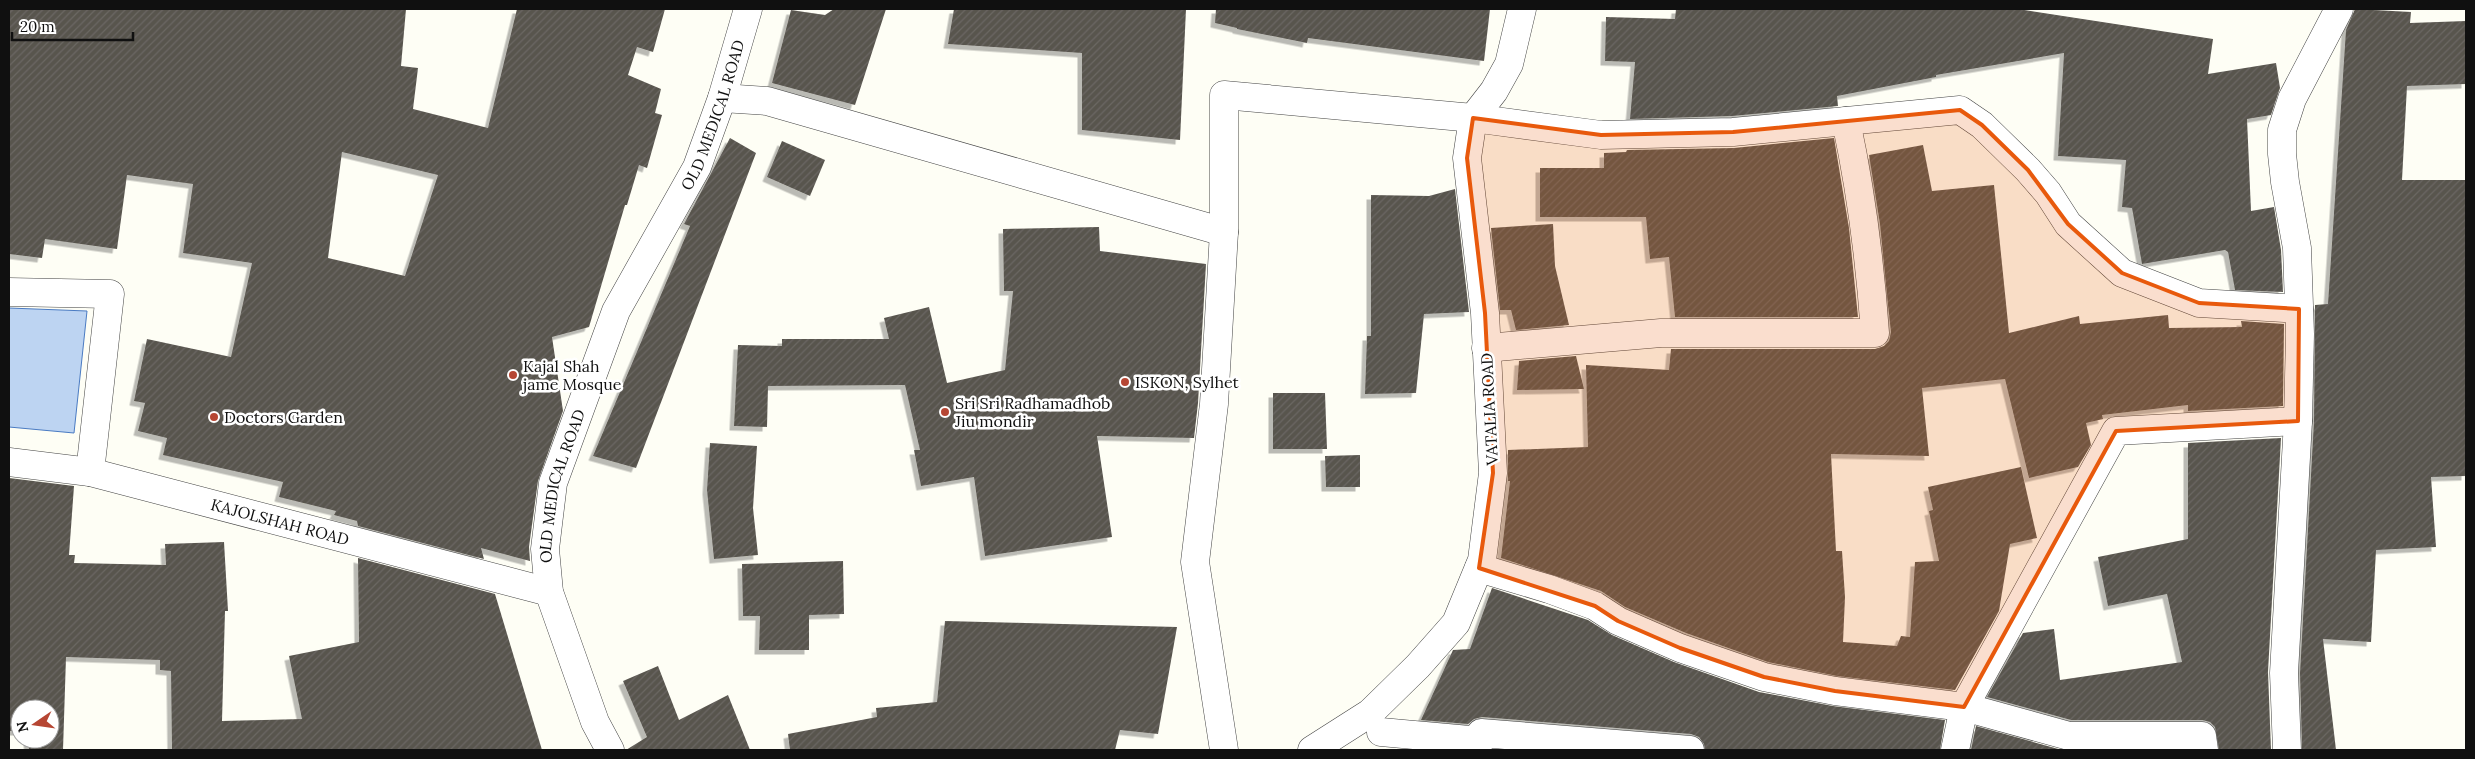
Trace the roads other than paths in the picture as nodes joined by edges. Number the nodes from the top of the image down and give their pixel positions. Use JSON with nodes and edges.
{"nodes":[{"id":1,"x":748,"y":9,"type":"edge"},
{"id":2,"x":1522,"y":9,"type":"edge"},
{"id":3,"x":2339,"y":9,"type":"edge"},
{"id":4,"x":722,"y":98,"type":"junction"},
{"id":5,"x":1473,"y":118,"type":"junction"},
{"id":6,"x":1846,"y":121,"type":"junction"},
{"id":7,"x":1224,"y":232,"type":"junction"},
{"id":8,"x":9,"y":292,"type":"edge"},
{"id":9,"x":2299,"y":309,"type":"junction"},
{"id":10,"x":1486,"y":348,"type":"junction"},
{"id":11,"x":2298,"y":421,"type":"junction"},
{"id":12,"x":9,"y":462,"type":"edge"},
{"id":13,"x":90,"y":472,"type":"junction"},
{"id":14,"x":1479,"y":568,"type":"junction"},
{"id":15,"x":549,"y":592,"type":"junction"},
{"id":16,"x":1964,"y":707,"type":"junction"},
{"id":17,"x":1380,"y":732,"type":"edge"},
{"id":18,"x":610,"y":750,"type":"edge"},
{"id":19,"x":1224,"y":750,"type":"edge"},
{"id":20,"x":1312,"y":750,"type":"edge"},
{"id":21,"x":1690,"y":750,"type":"edge"},
{"id":22,"x":1955,"y":750,"type":"edge"},
{"id":23,"x":2204,"y":750,"type":"edge"},
{"id":24,"x":2287,"y":750,"type":"edge"}],
"edges":[{"from":1,"to":4,"type":"street","name":"OLD MEDICAL ROAD"},
{"from":2,"to":5,"type":"street","name":"VATALIA ROAD"},
{"from":3,"to":9,"type":"street"},
{"from":4,"to":7,"type":"street"},
{"from":4,"to":15,"type":"street","name":"OLD MEDICAL ROAD"},
{"from":5,"to":6,"type":"street"},
{"from":5,"to":7,"type":"street"},
{"from":5,"to":10,"type":"street","name":"VATALIA ROAD"},
{"from":6,"to":9,"type":"street"},
{"from":6,"to":10,"type":"street"},
{"from":7,"to":19,"type":"street"},
{"from":8,"to":13,"type":"street"},
{"from":9,"to":11,"type":"street"},
{"from":10,"to":14,"type":"street","name":"VATALIA ROAD"},
{"from":11,"to":16,"type":"street"},
{"from":11,"to":24,"type":"street"},
{"from":12,"to":13,"type":"street","name":"KAJOLSHAH ROAD"},
{"from":13,"to":15,"type":"street","name":"KAJOLSHAH ROAD"},
{"from":14,"to":16,"type":"street"},
{"from":14,"to":17,"type":"street","name":"VATALIA ROAD"},
{"from":15,"to":18,"type":"street","name":"OLD MEDICAL ROAD"},
{"from":16,"to":22,"type":"street"},
{"from":16,"to":23,"type":"street"},
{"from":17,"to":20,"type":"street","name":"VATALIA ROAD"},
{"from":17,"to":21,"type":"street"}]}
